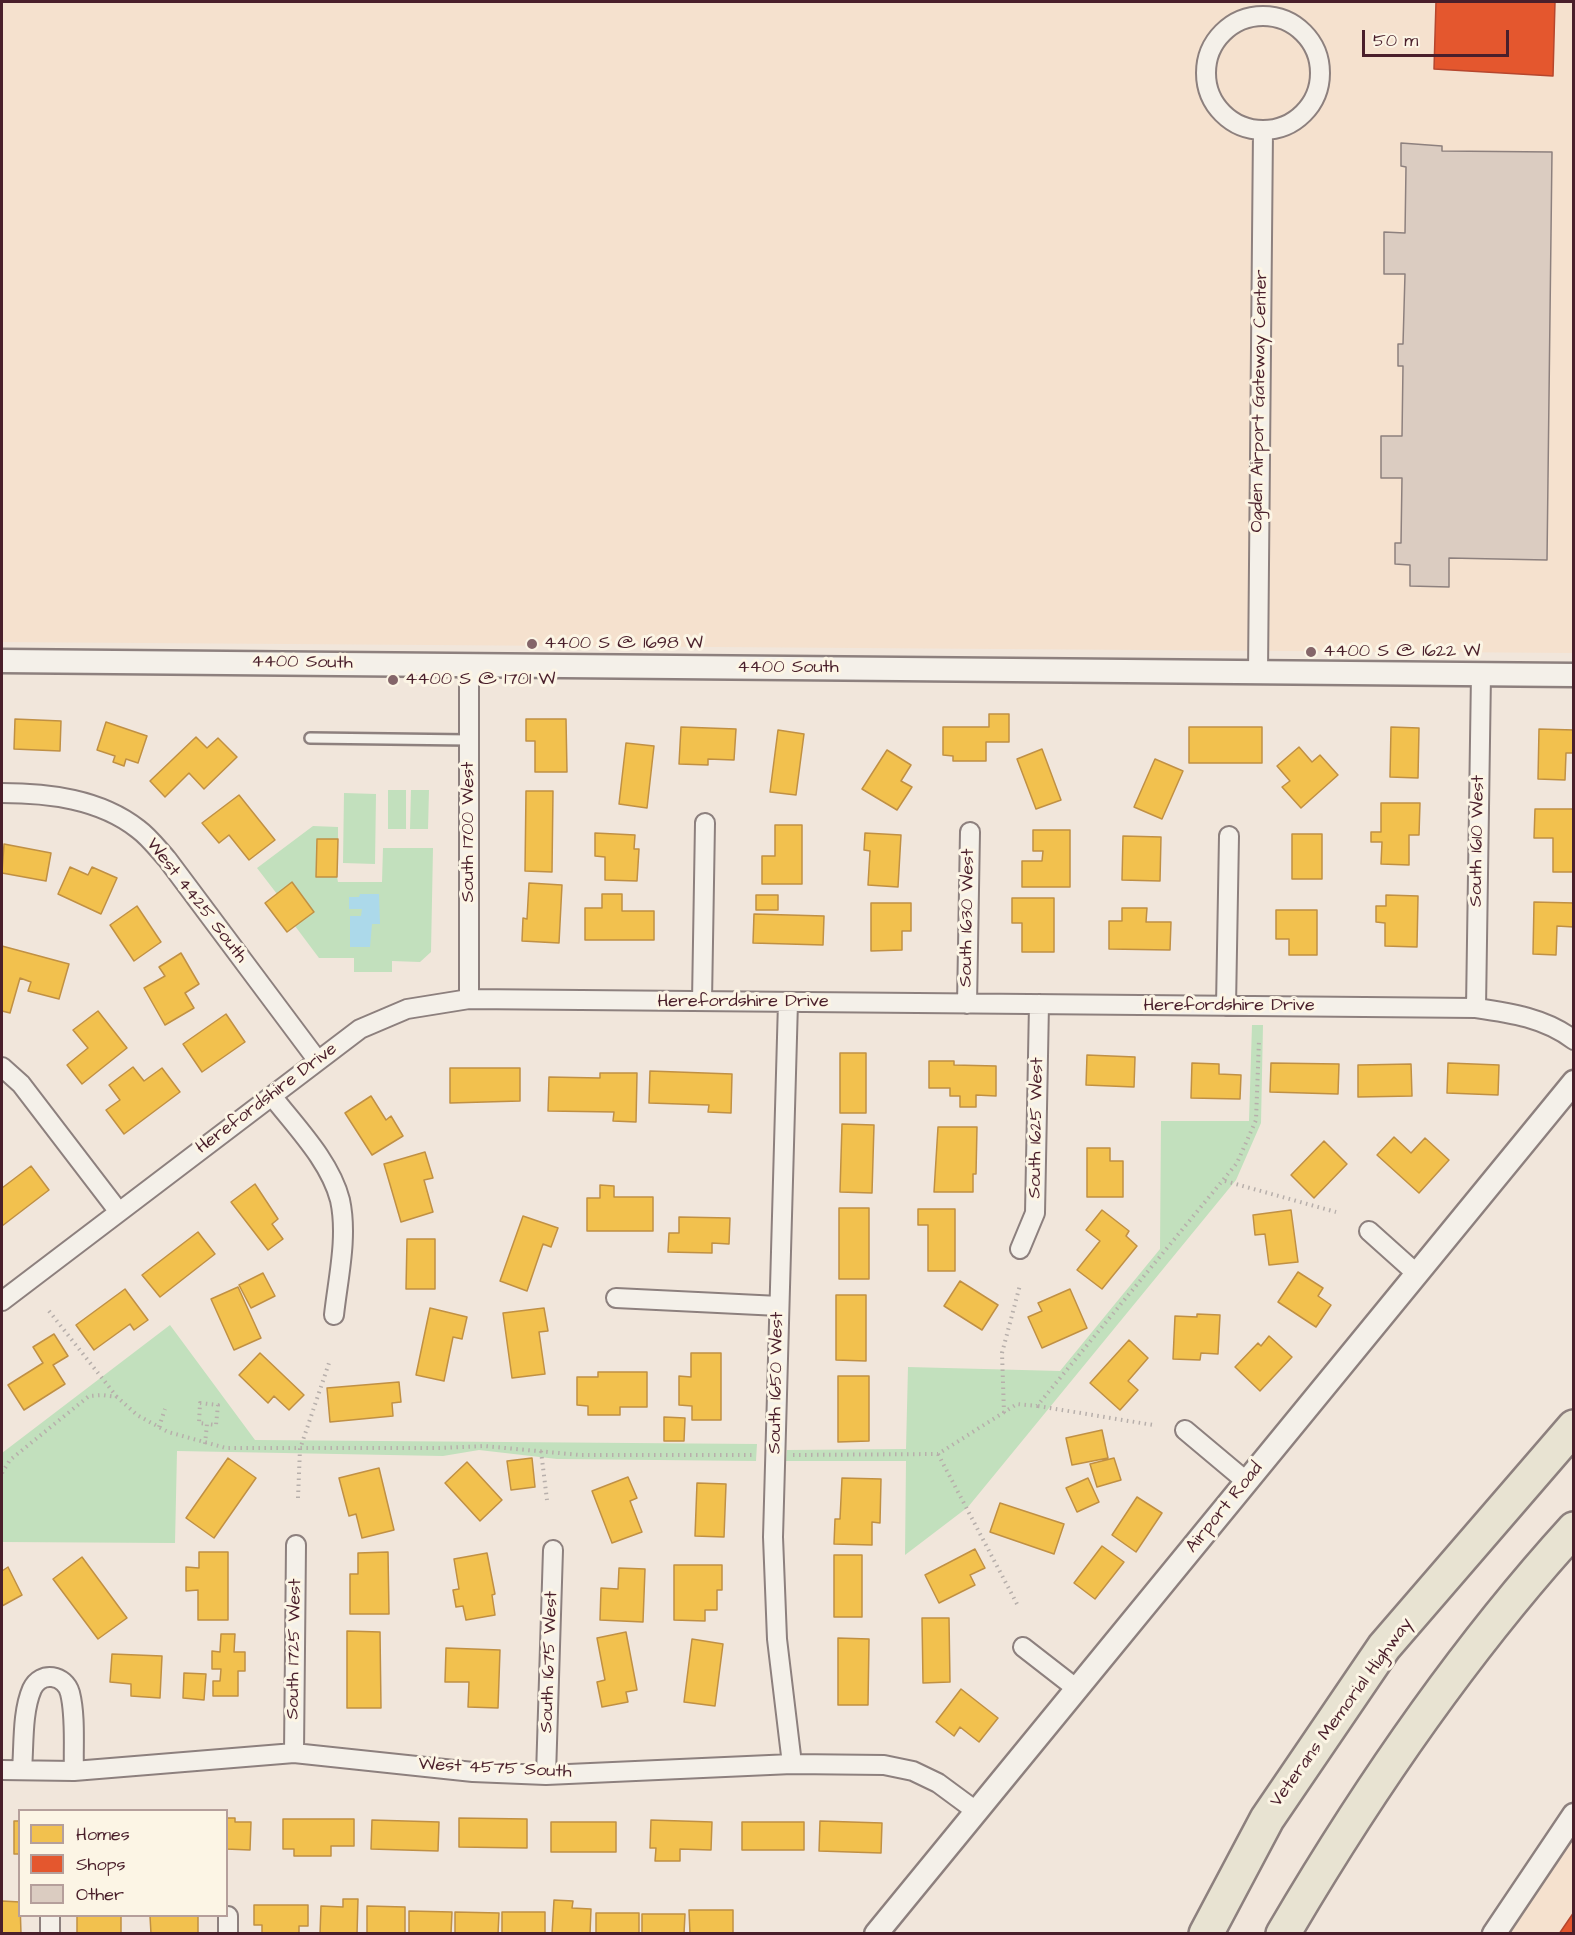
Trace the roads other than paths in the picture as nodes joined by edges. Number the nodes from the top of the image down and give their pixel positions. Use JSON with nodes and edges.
{"nodes":[{"id":1,"x":1263,"y":131,"type":"junction"},
{"id":2,"x":2,"y":661,"type":"edge"},
{"id":3,"x":469,"y":665,"type":"junction"},
{"id":4,"x":1258,"y":672,"type":"junction"},
{"id":5,"x":1481,"y":674,"type":"junction"},
{"id":6,"x":1574,"y":675,"type":"edge"},
{"id":7,"x":310,"y":738,"type":"dead end"},
{"id":8,"x":469,"y":740,"type":"junction"},
{"id":9,"x":2,"y":793,"type":"edge"},
{"id":10,"x":705,"y":823,"type":"dead end"},
{"id":11,"x":970,"y":832,"type":"dead end"},
{"id":12,"x":1229,"y":836,"type":"dead end"},
{"id":13,"x":469,"y":999,"type":"junction"},
{"id":14,"x":702,"y":1001,"type":"junction"},
{"id":15,"x":788,"y":1002,"type":"junction"},
{"id":16,"x":967,"y":1004,"type":"junction"},
{"id":17,"x":1039,"y":1004,"type":"junction"},
{"id":18,"x":1226,"y":1006,"type":"junction"},
{"id":19,"x":1476,"y":1008,"type":"junction"},
{"id":20,"x":1574,"y":1040,"type":"edge"},
{"id":21,"x":318,"y":1061,"type":"junction"},
{"id":22,"x":2,"y":1067,"type":"edge"},
{"id":23,"x":1574,"y":1082,"type":"edge"},
{"id":24,"x":272,"y":1096,"type":"junction"},
{"id":25,"x":119,"y":1212,"type":"junction"},
{"id":26,"x":1369,"y":1231,"type":"dead end"},
{"id":27,"x":1020,"y":1248,"type":"dead end"},
{"id":28,"x":1417,"y":1274,"type":"junction"},
{"id":29,"x":616,"y":1298,"type":"dead end"},
{"id":30,"x":2,"y":1301,"type":"edge"},
{"id":31,"x":778,"y":1306,"type":"junction"},
{"id":32,"x":334,"y":1315,"type":"dead end"},
{"id":33,"x":1574,"y":1427,"type":"edge"},
{"id":34,"x":1185,"y":1430,"type":"dead end"},
{"id":35,"x":1247,"y":1482,"type":"junction"},
{"id":36,"x":1574,"y":1528,"type":"edge"},
{"id":37,"x":296,"y":1545,"type":"dead end"},
{"id":38,"x":553,"y":1550,"type":"dead end"},
{"id":39,"x":1023,"y":1647,"type":"dead end"},
{"id":40,"x":1077,"y":1689,"type":"junction"},
{"id":41,"x":294,"y":1753,"type":"junction"},
{"id":42,"x":792,"y":1764,"type":"junction"},
{"id":43,"x":2,"y":1770,"type":"edge"},
{"id":44,"x":22,"y":1770,"type":"junction"},
{"id":45,"x":74,"y":1771,"type":"junction"},
{"id":46,"x":546,"y":1775,"type":"junction"},
{"id":47,"x":976,"y":1811,"type":"junction"},
{"id":48,"x":1574,"y":1815,"type":"edge"},
{"id":49,"x":50,"y":1917,"type":"edge"},
{"id":50,"x":50,"y":1934,"type":"edge"},
{"id":51,"x":876,"y":1934,"type":"edge"},
{"id":52,"x":1206,"y":1934,"type":"edge"},
{"id":53,"x":1283,"y":1934,"type":"edge"},
{"id":54,"x":1494,"y":1934,"type":"edge"}],
"edges":[{"from":1,"to":1,"type":"street"},
{"from":1,"to":4,"type":"street","name":"Ogden Airport Gateway Center"},
{"from":2,"to":3,"type":"street","name":"4400 South"},
{"from":3,"to":4,"type":"street","name":"4400 South"},
{"from":3,"to":8,"type":"street","name":"South 1700 West"},
{"from":4,"to":5,"type":"street","name":"4400 South"},
{"from":5,"to":6,"type":"street","name":"4400 South"},
{"from":5,"to":19,"type":"street","name":"South 1610 West"},
{"from":7,"to":8,"type":"lane"},
{"from":8,"to":13,"type":"street","name":"South 1700 West"},
{"from":9,"to":21,"type":"street","name":"West 4425 South"},
{"from":10,"to":14,"type":"street"},
{"from":11,"to":16,"type":"street","name":"South 1630 West"},
{"from":12,"to":18,"type":"street"},
{"from":13,"to":14,"type":"street","name":"Herefordshire Drive"},
{"from":13,"to":21,"type":"street","name":"Herefordshire Drive"},
{"from":14,"to":15,"type":"street","name":"Herefordshire Drive"},
{"from":15,"to":16,"type":"street","name":"Herefordshire Drive"},
{"from":15,"to":31,"type":"street","name":"South 1650 West"},
{"from":16,"to":17,"type":"street","name":"Herefordshire Drive"},
{"from":17,"to":18,"type":"street","name":"Herefordshire Drive"},
{"from":17,"to":27,"type":"street","name":"South 1625 West"},
{"from":18,"to":19,"type":"street","name":"Herefordshire Drive"},
{"from":19,"to":20,"type":"street","name":"Herefordshire Drive"},
{"from":21,"to":24,"type":"street","name":"Herefordshire Drive"},
{"from":22,"to":25,"type":"street"},
{"from":23,"to":28,"type":"street","name":"Airport Road"},
{"from":24,"to":25,"type":"street","name":"Herefordshire Drive"},
{"from":24,"to":32,"type":"street"},
{"from":25,"to":30,"type":"street","name":"Herefordshire Drive"},
{"from":26,"to":28,"type":"street"},
{"from":28,"to":35,"type":"street","name":"Airport Road"},
{"from":29,"to":31,"type":"street"},
{"from":31,"to":42,"type":"street","name":"South 1650 West"},
{"from":33,"to":52,"type":"highway","name":"Veterans Memorial Highway"},
{"from":34,"to":35,"type":"street"},
{"from":35,"to":40,"type":"street","name":"Airport Road"},
{"from":36,"to":53,"type":"highway"},
{"from":37,"to":41,"type":"street","name":"South 1725 West"},
{"from":38,"to":46,"type":"street","name":"South 1675 West"},
{"from":39,"to":40,"type":"street"},
{"from":40,"to":47,"type":"street","name":"Airport Road"},
{"from":41,"to":45,"type":"street","name":"West 4575 South"},
{"from":41,"to":46,"type":"street","name":"West 4575 South"},
{"from":42,"to":46,"type":"street","name":"West 4575 South"},
{"from":42,"to":47,"type":"street","name":"West 4575 South"},
{"from":43,"to":44,"type":"street","name":"West 4575 South"},
{"from":44,"to":45,"type":"street","name":"West 4575 South"},
{"from":44,"to":45,"type":"street"},
{"from":47,"to":51,"type":"street","name":"Airport Road"},
{"from":48,"to":54,"type":"street"},
{"from":49,"to":50,"type":"street"}]}
